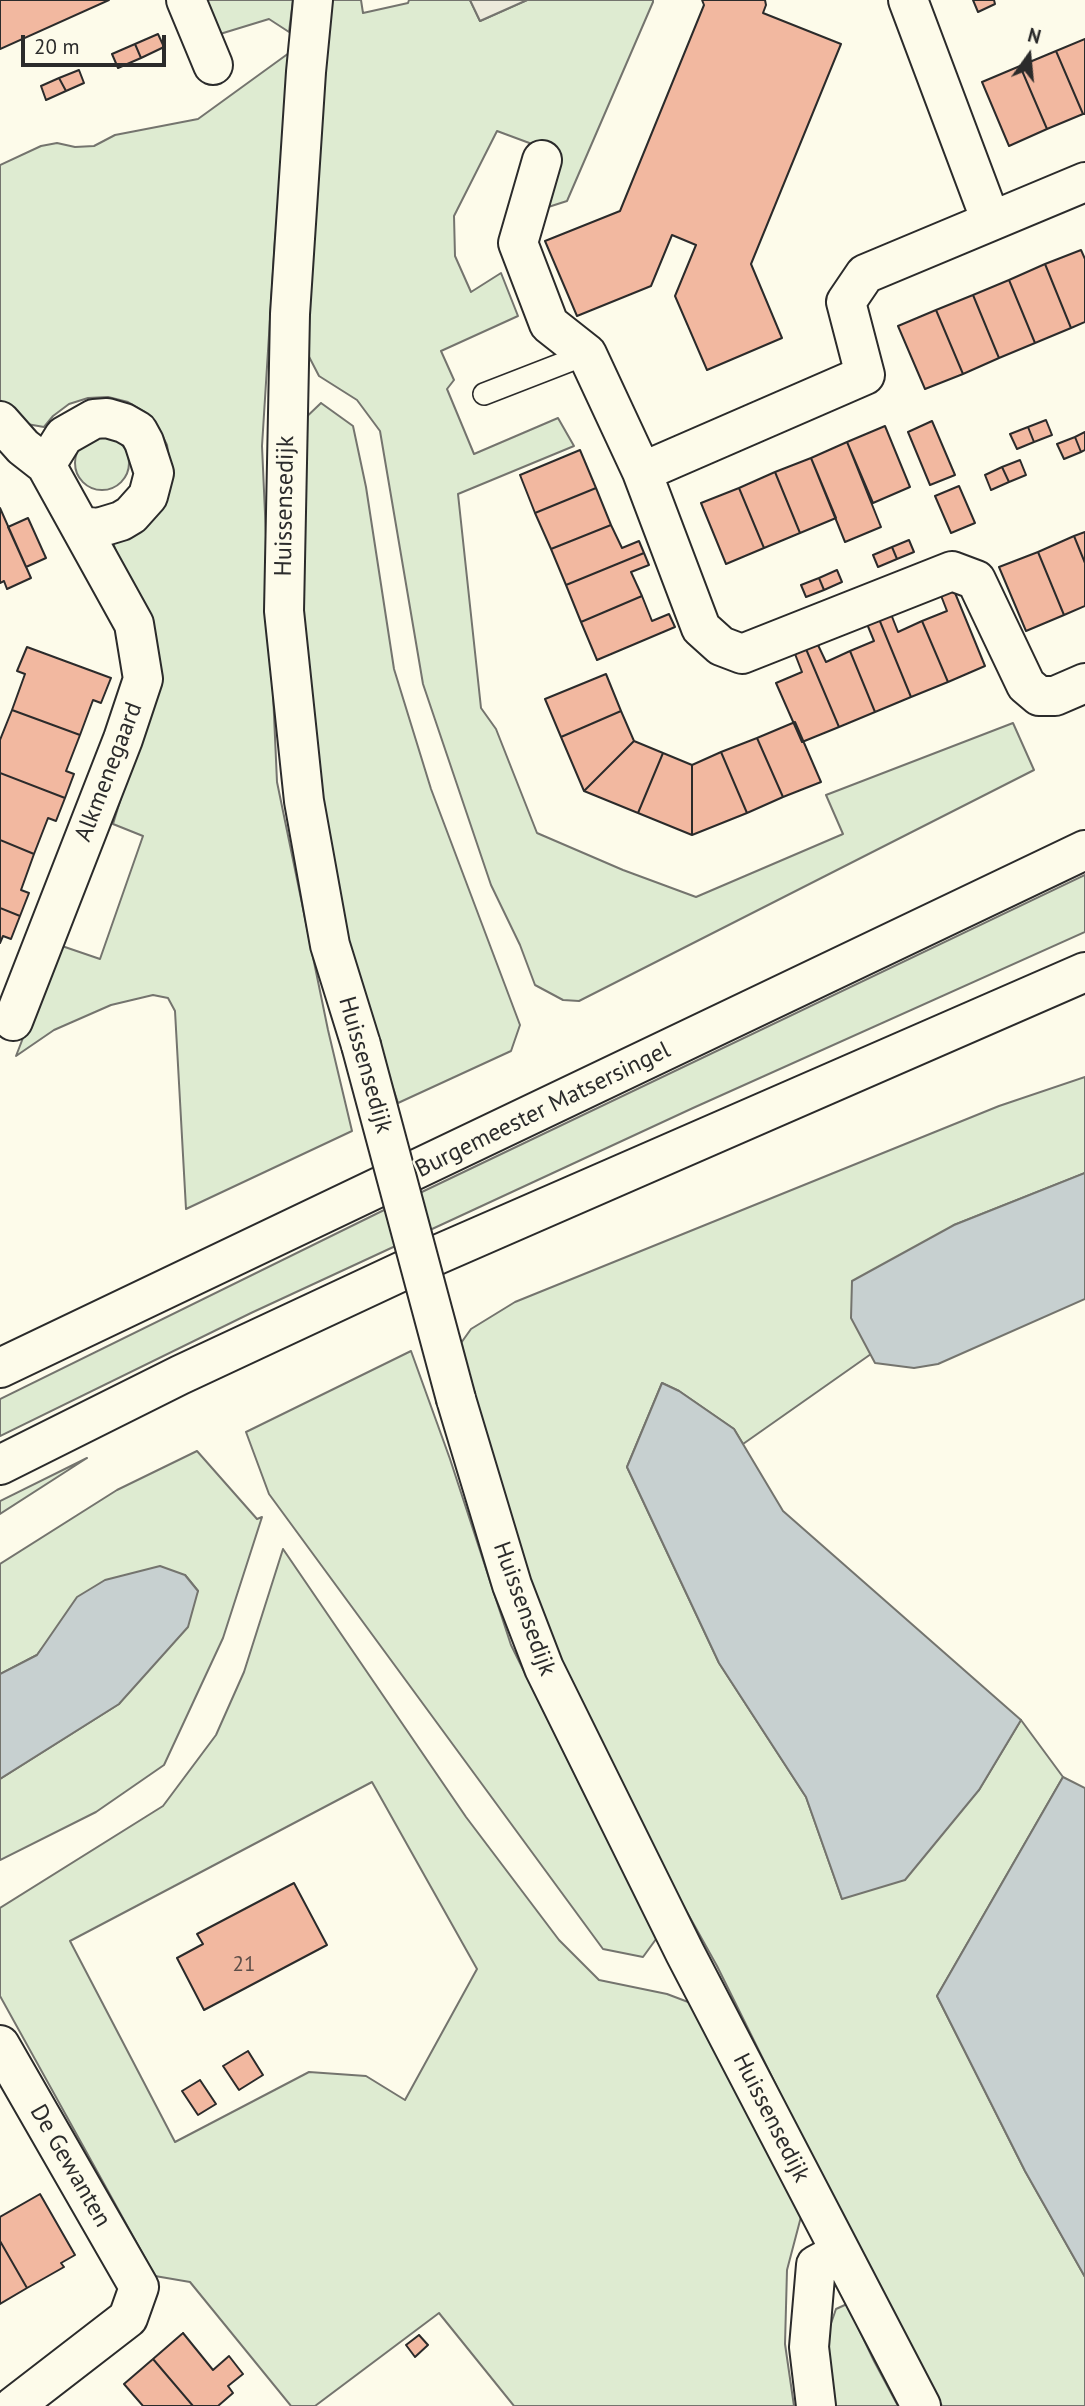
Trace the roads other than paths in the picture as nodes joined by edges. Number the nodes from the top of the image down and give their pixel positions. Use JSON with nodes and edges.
{"nodes":[{"id":1,"x":186,"y":0,"type":"edge"},
{"id":2,"x":313,"y":0,"type":"edge"},
{"id":3,"x":908,"y":0,"type":"edge"},
{"id":4,"x":213,"y":65,"type":"dead end"},
{"id":5,"x":542,"y":160,"type":"dead end"},
{"id":6,"x":1085,"y":182,"type":"edge"},
{"id":7,"x":991,"y":221,"type":"junction"},
{"id":8,"x":587,"y":354,"type":"junction"},
{"id":9,"x":484,"y":394,"type":"dead end"},
{"id":10,"x":17,"y":448,"type":"edge"},
{"id":11,"x":642,"y":472,"type":"junction"},
{"id":12,"x":79,"y":526,"type":"junction"},
{"id":13,"x":1085,"y":683,"type":"edge"},
{"id":14,"x":1085,"y":850,"type":"edge"},
{"id":15,"x":1085,"y":972,"type":"edge"},
{"id":16,"x":13,"y":1021,"type":"dead end"},
{"id":17,"x":0,"y":1368,"type":"edge"},
{"id":18,"x":0,"y":1465,"type":"edge"},
{"id":19,"x":0,"y":2045,"type":"edge"},
{"id":20,"x":840,"y":2252,"type":"junction"},
{"id":21,"x":14,"y":2406,"type":"edge"},
{"id":22,"x":816,"y":2406,"type":"edge"},
{"id":23,"x":921,"y":2406,"type":"edge"}],
"edges":[{"from":1,"to":4,"type":"street"},
{"from":2,"to":20,"type":"street","name":"Huissensedijk","bridge":true},
{"from":3,"to":7,"type":"street"},
{"from":5,"to":8,"type":"street"},
{"from":6,"to":7,"type":"street"},
{"from":7,"to":11,"type":"street"},
{"from":8,"to":9,"type":"lane"},
{"from":8,"to":11,"type":"street"},
{"from":10,"to":12,"type":"street","name":"Alkmenegaard"},
{"from":10,"to":12,"type":"street","name":"Alkmenegaard"},
{"from":11,"to":13,"type":"street"},
{"from":12,"to":16,"type":"street","name":"Alkmenegaard"},
{"from":14,"to":17,"type":"street","name":"Burgemeester Matsersingel"},
{"from":15,"to":18,"type":"street"},
{"from":19,"to":21,"type":"street","name":"De Gewanten"},
{"from":20,"to":22,"type":"street"},
{"from":20,"to":23,"type":"street","name":"Huissensedijk"}]}
